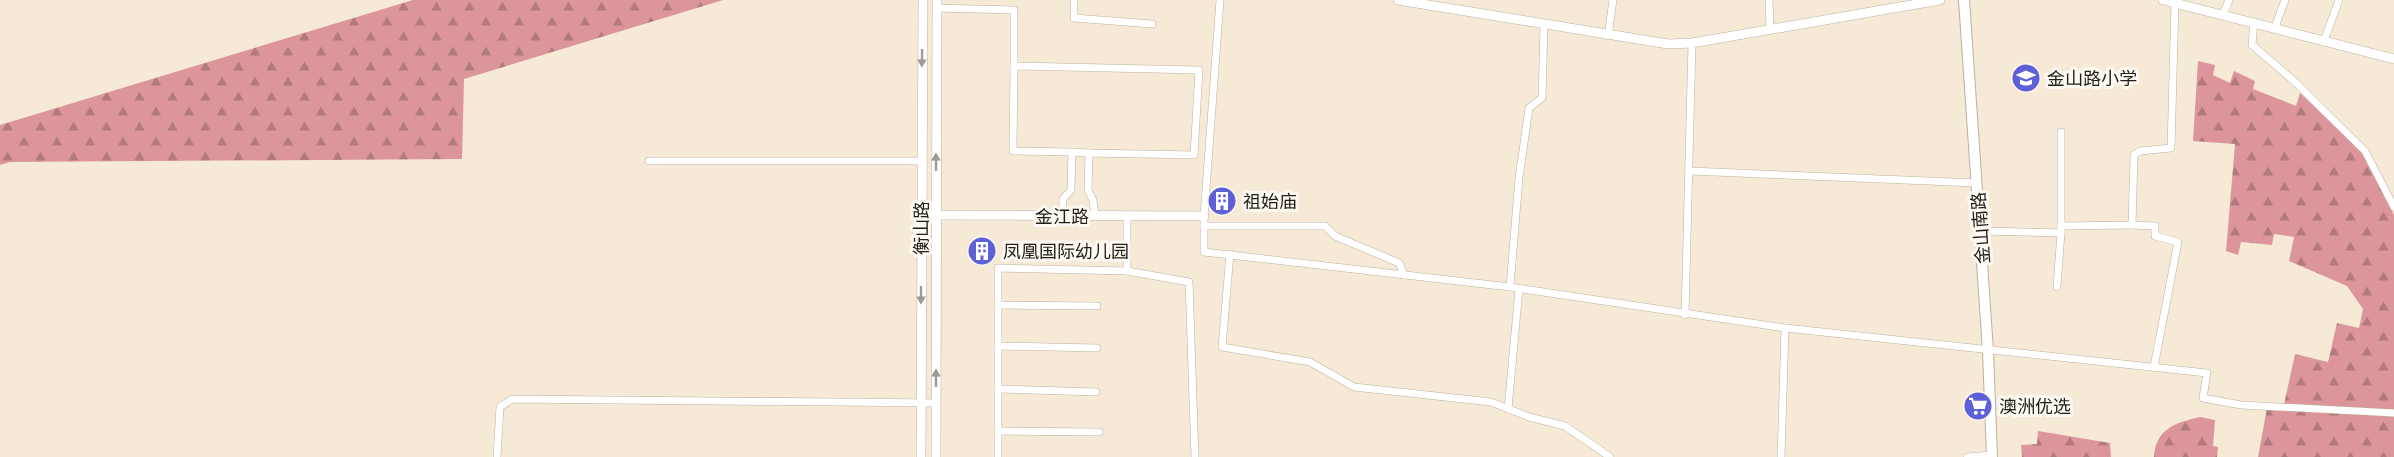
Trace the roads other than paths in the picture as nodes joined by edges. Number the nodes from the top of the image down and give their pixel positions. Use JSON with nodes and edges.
{"nodes":[{"id":1,"x":923,"y":0,"type":"edge"},
{"id":2,"x":1074,"y":0,"type":"edge"},
{"id":3,"x":1220,"y":0,"type":"edge"},
{"id":4,"x":1398,"y":0,"type":"edge"},
{"id":5,"x":1613,"y":0,"type":"edge"},
{"id":6,"x":1769,"y":0,"type":"edge"},
{"id":7,"x":1940,"y":0,"type":"edge"},
{"id":8,"x":1964,"y":0,"type":"edge"},
{"id":9,"x":2163,"y":0,"type":"edge"},
{"id":10,"x":2229,"y":0,"type":"edge"},
{"id":11,"x":2285,"y":0,"type":"edge"},
{"id":12,"x":2339,"y":0,"type":"edge"},
{"id":13,"x":2175,"y":3,"type":"junction"},
{"id":14,"x":937,"y":4,"type":"edge"},
{"id":15,"x":2223,"y":14,"type":"junction"},
{"id":16,"x":2254,"y":22,"type":"junction"},
{"id":17,"x":1152,"y":24,"type":"dead end"},
{"id":18,"x":1544,"y":25,"type":"junction"},
{"id":19,"x":2275,"y":27,"type":"junction"},
{"id":20,"x":1770,"y":28,"type":"junction"},
{"id":21,"x":1608,"y":36,"type":"junction"},
{"id":22,"x":2324,"y":41,"type":"junction"},
{"id":23,"x":1692,"y":43,"type":"junction"},
{"id":24,"x":2394,"y":59,"type":"edge"},
{"id":25,"x":1014,"y":66,"type":"junction"},
{"id":26,"x":2061,"y":132,"type":"dead end"},
{"id":27,"x":1072,"y":152,"type":"junction"},
{"id":28,"x":1089,"y":153,"type":"junction"},
{"id":29,"x":649,"y":161,"type":"dead end"},
{"id":30,"x":921,"y":161,"type":"junction"},
{"id":31,"x":1690,"y":171,"type":"junction"},
{"id":32,"x":1977,"y":183,"type":"junction"},
{"id":33,"x":2394,"y":207,"type":"edge"},
{"id":34,"x":920,"y":215,"type":"junction"},
{"id":35,"x":936,"y":215,"type":"junction"},
{"id":36,"x":1062,"y":216,"type":"junction"},
{"id":37,"x":1095,"y":216,"type":"junction"},
{"id":38,"x":1127,"y":216,"type":"junction"},
{"id":39,"x":1204,"y":221,"type":"junction"},
{"id":40,"x":2132,"y":225,"type":"junction"},
{"id":41,"x":2061,"y":230,"type":"junction"},
{"id":42,"x":1981,"y":231,"type":"junction"},
{"id":43,"x":1230,"y":254,"type":"junction"},
{"id":44,"x":1127,"y":271,"type":"junction"},
{"id":45,"x":1404,"y":275,"type":"junction"},
{"id":46,"x":1510,"y":287,"type":"junction"},
{"id":47,"x":2057,"y":287,"type":"dead end"},
{"id":48,"x":1519,"y":289,"type":"junction"},
{"id":49,"x":998,"y":305,"type":"junction"},
{"id":50,"x":1096,"y":306,"type":"dead end"},
{"id":51,"x":1685,"y":315,"type":"junction"},
{"id":52,"x":1785,"y":328,"type":"junction"},
{"id":53,"x":998,"y":346,"type":"junction"},
{"id":54,"x":1097,"y":348,"type":"dead end"},
{"id":55,"x":1988,"y":351,"type":"junction"},
{"id":56,"x":2154,"y":367,"type":"junction"},
{"id":57,"x":998,"y":390,"type":"junction"},
{"id":58,"x":1096,"y":392,"type":"dead end"},
{"id":59,"x":921,"y":403,"type":"junction"},
{"id":60,"x":936,"y":403,"type":"junction"},
{"id":61,"x":1508,"y":409,"type":"junction"},
{"id":62,"x":2394,"y":413,"type":"edge"},
{"id":63,"x":998,"y":431,"type":"junction"},
{"id":64,"x":1099,"y":432,"type":"dead end"},
{"id":65,"x":1992,"y":456,"type":"edge"},
{"id":66,"x":497,"y":457,"type":"edge"},
{"id":67,"x":921,"y":457,"type":"edge"},
{"id":68,"x":936,"y":457,"type":"edge"},
{"id":69,"x":998,"y":457,"type":"edge"},
{"id":70,"x":1195,"y":457,"type":"edge"},
{"id":71,"x":1610,"y":457,"type":"edge"},
{"id":72,"x":1781,"y":457,"type":"edge"},
{"id":73,"x":1967,"y":457,"type":"edge"}],
"edges":[{"from":1,"to":30,"type":"street","name":"衡山路","one_way":true},
{"from":2,"to":17,"type":"street"},
{"from":3,"to":39,"type":"street"},
{"from":4,"to":18,"type":"street"},
{"from":5,"to":21,"type":"street"},
{"from":6,"to":20,"type":"street"},
{"from":7,"to":20,"type":"street"},
{"from":8,"to":32,"type":"main road","name":"金山南路"},
{"from":9,"to":13,"type":"street"},
{"from":10,"to":15,"type":"street"},
{"from":11,"to":19,"type":"street"},
{"from":12,"to":22,"type":"street"},
{"from":13,"to":15,"type":"street"},
{"from":13,"to":40,"type":"street"},
{"from":14,"to":25,"type":"street"},
{"from":35,"to":14,"type":"street","name":"衡山路","one_way":true},
{"from":15,"to":16,"type":"street"},
{"from":16,"to":19,"type":"street"},
{"from":16,"to":33,"type":"street"},
{"from":18,"to":21,"type":"street"},
{"from":18,"to":46,"type":"street"},
{"from":19,"to":22,"type":"street"},
{"from":20,"to":23,"type":"street"},
{"from":21,"to":23,"type":"street"},
{"from":22,"to":24,"type":"street"},
{"from":23,"to":31,"type":"street"},
{"from":25,"to":27,"type":"street"},
{"from":25,"to":28,"type":"street"},
{"from":26,"to":41,"type":"street"},
{"from":27,"to":28,"type":"street"},
{"from":27,"to":36,"type":"street"},
{"from":28,"to":37,"type":"street"},
{"from":29,"to":30,"type":"street"},
{"from":30,"to":34,"type":"street","name":"衡山路"},
{"from":31,"to":32,"type":"street"},
{"from":31,"to":51,"type":"street"},
{"from":32,"to":42,"type":"main road","name":"金山南路"},
{"from":34,"to":35,"type":"street","name":"金江路"},
{"from":34,"to":59,"type":"street","name":"衡山路","one_way":true},
{"from":35,"to":36,"type":"street","name":"金江路"},
{"from":60,"to":35,"type":"street","name":"衡山路","one_way":true},
{"from":36,"to":37,"type":"street","name":"金江路"},
{"from":37,"to":38,"type":"street","name":"金江路"},
{"from":38,"to":39,"type":"street","name":"金江路"},
{"from":38,"to":44,"type":"street"},
{"from":39,"to":43,"type":"street"},
{"from":39,"to":45,"type":"street"},
{"from":40,"to":41,"type":"street"},
{"from":40,"to":56,"type":"street"},
{"from":41,"to":42,"type":"street"},
{"from":41,"to":47,"type":"street"},
{"from":42,"to":55,"type":"main road","name":"金山南路"},
{"from":43,"to":45,"type":"street"},
{"from":43,"to":61,"type":"street"},
{"from":44,"to":49,"type":"street"},
{"from":44,"to":70,"type":"street"},
{"from":45,"to":46,"type":"street"},
{"from":46,"to":48,"type":"street"},
{"from":48,"to":51,"type":"street"},
{"from":48,"to":61,"type":"street"},
{"from":49,"to":50,"type":"street"},
{"from":49,"to":53,"type":"street"},
{"from":51,"to":52,"type":"street"},
{"from":52,"to":55,"type":"street"},
{"from":52,"to":72,"type":"street"},
{"from":53,"to":54,"type":"street"},
{"from":53,"to":57,"type":"street"},
{"from":55,"to":56,"type":"street"},
{"from":55,"to":65,"type":"main road","name":"金山南路"},
{"from":56,"to":62,"type":"street"},
{"from":57,"to":58,"type":"street"},
{"from":57,"to":63,"type":"street"},
{"from":59,"to":60,"type":"street"},
{"from":59,"to":66,"type":"street"},
{"from":59,"to":67,"type":"street","name":"衡山路"},
{"from":60,"to":68,"type":"street","name":"衡山路"},
{"from":61,"to":71,"type":"street"},
{"from":63,"to":64,"type":"street"},
{"from":63,"to":69,"type":"street"},
{"from":65,"to":73,"type":"street"}]}
